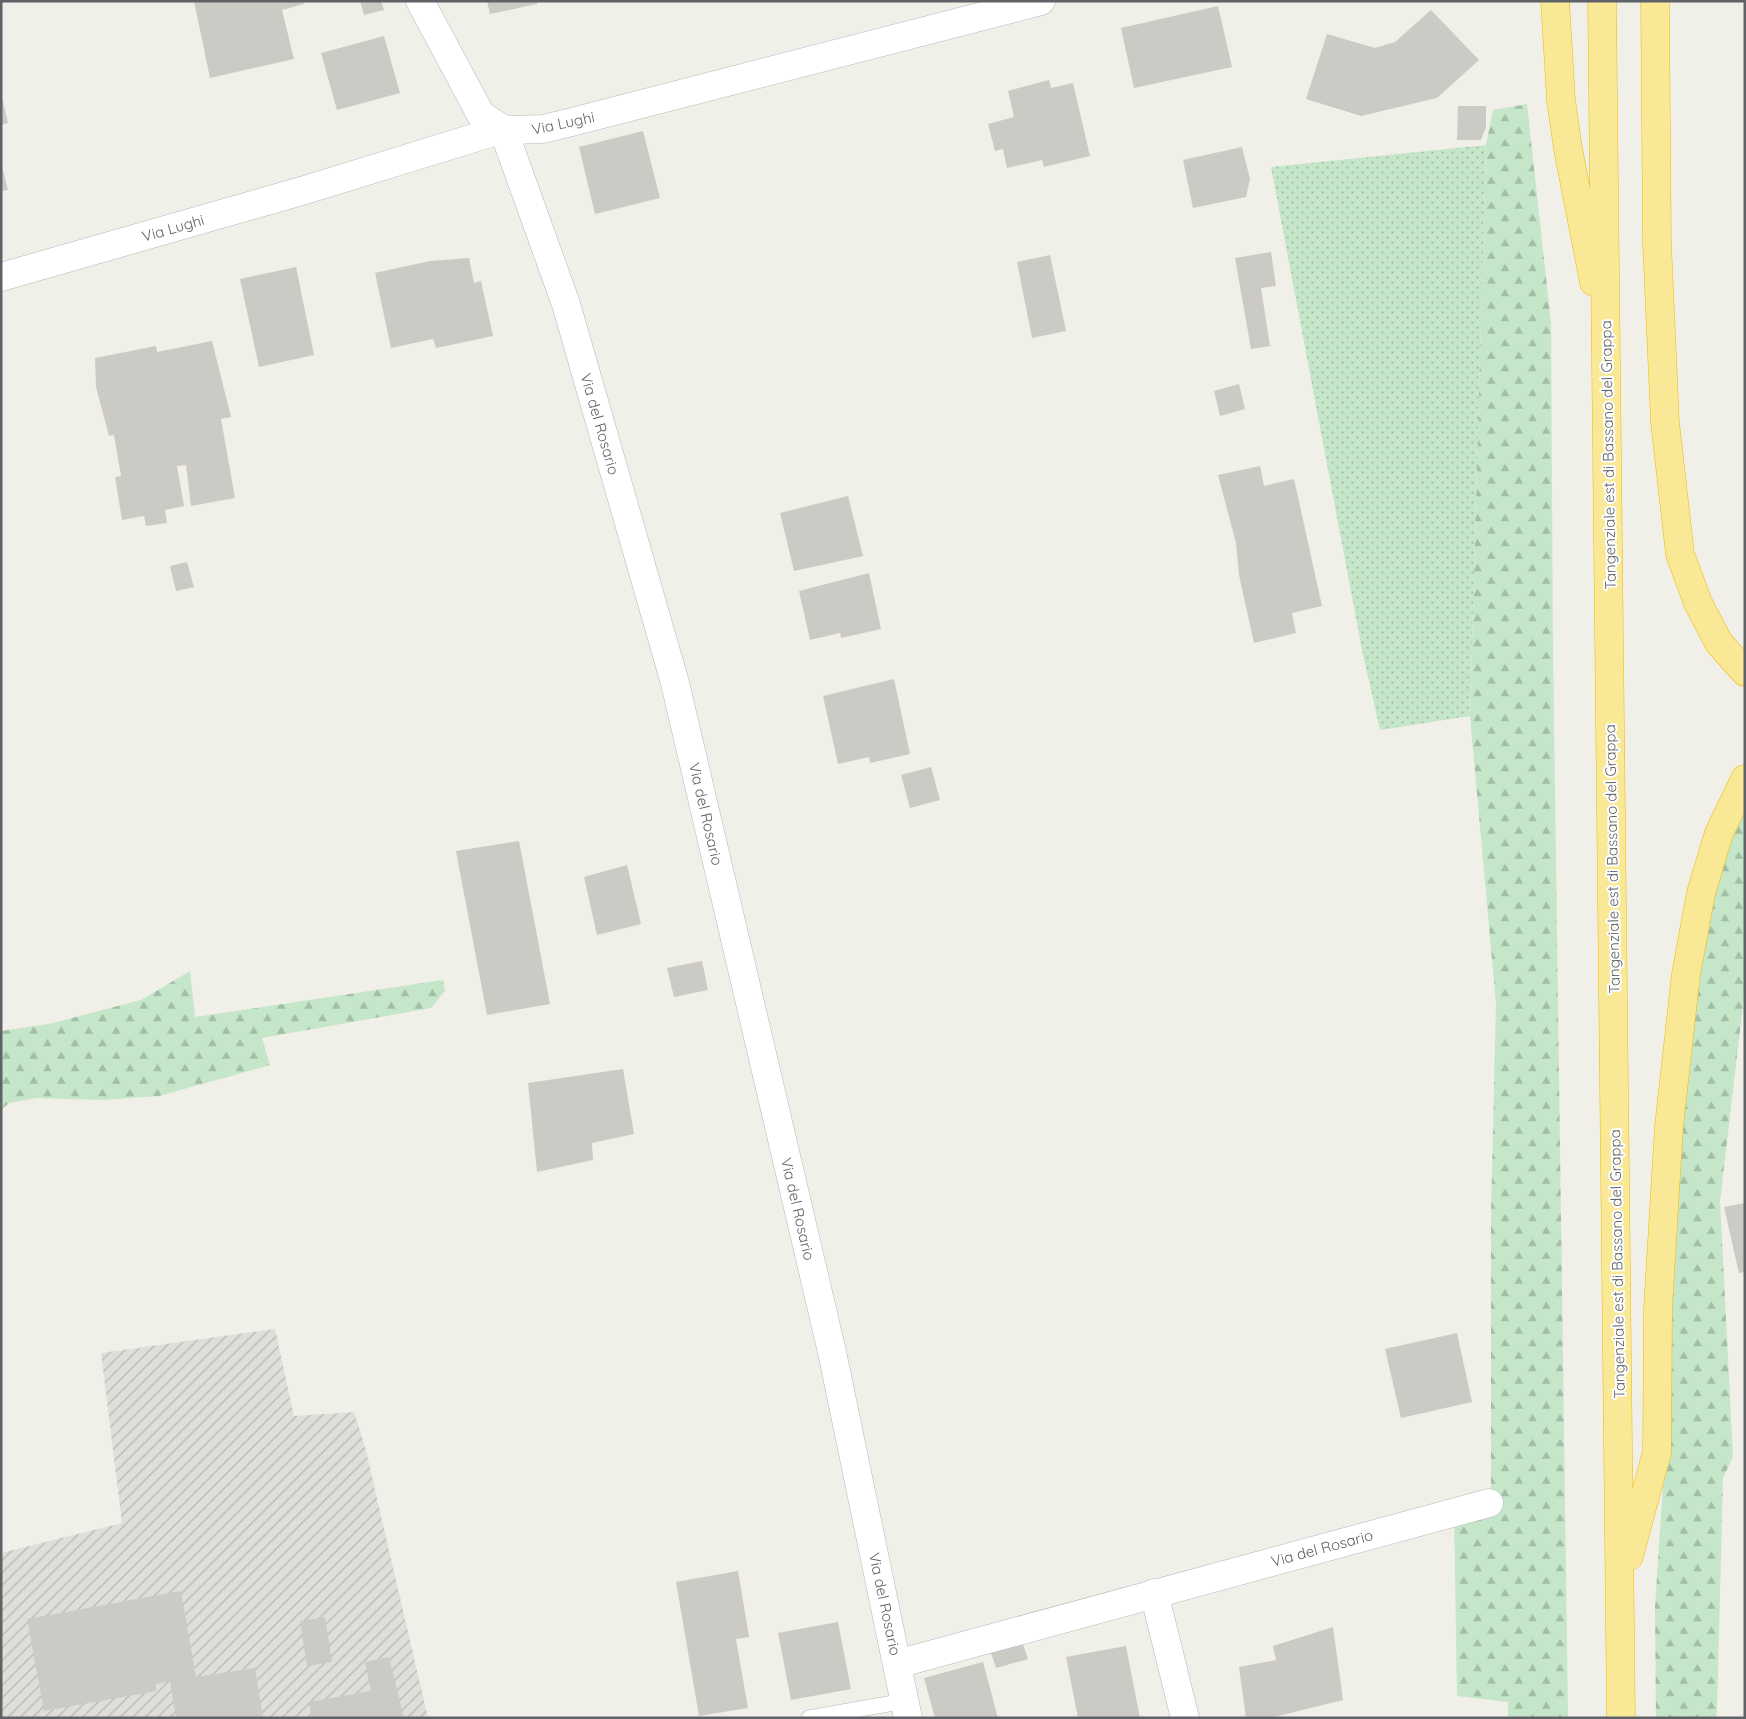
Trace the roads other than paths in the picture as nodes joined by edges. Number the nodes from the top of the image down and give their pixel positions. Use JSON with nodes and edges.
{"nodes":[{"id":1,"x":420,"y":1,"type":"edge"},
{"id":2,"x":1041,"y":1,"type":"edge"},
{"id":3,"x":1555,"y":1,"type":"edge"},
{"id":4,"x":1602,"y":1,"type":"edge"},
{"id":5,"x":1654,"y":1,"type":"edge"},
{"id":6,"x":503,"y":129,"type":"junction"},
{"id":7,"x":1,"y":277,"type":"edge"},
{"id":8,"x":1607,"y":351,"type":"junction"},
{"id":9,"x":1745,"y":672,"type":"edge"},
{"id":10,"x":1745,"y":779,"type":"edge"},
{"id":11,"x":1488,"y":1503,"type":"dead end"},
{"id":12,"x":1620,"y":1592,"type":"junction"},
{"id":13,"x":1154,"y":1594,"type":"junction"},
{"id":14,"x":897,"y":1664,"type":"junction"},
{"id":15,"x":907,"y":1709,"type":"edge"},
{"id":16,"x":809,"y":1718,"type":"edge"},
{"id":17,"x":1185,"y":1718,"type":"edge"},
{"id":18,"x":1621,"y":1718,"type":"edge"}],
"edges":[{"from":1,"to":6,"type":"street"},
{"from":2,"to":6,"type":"street","name":"Via Lughi"},
{"from":3,"to":8,"type":"highway"},
{"from":4,"to":8,"type":"highway","name":"Tangenziale est di Bassano del Grappa"},
{"from":5,"to":9,"type":"highway"},
{"from":6,"to":7,"type":"street","name":"Via Lughi"},
{"from":6,"to":14,"type":"street","name":"Via del Rosario"},
{"from":8,"to":12,"type":"highway","name":"Tangenziale est di Bassano del Grappa"},
{"from":10,"to":12,"type":"highway"},
{"from":11,"to":13,"type":"street","name":"Via del Rosario"},
{"from":12,"to":18,"type":"highway","name":"Tangenziale est di Bassano del Grappa"},
{"from":13,"to":14,"type":"street","name":"Via del Rosario"},
{"from":13,"to":17,"type":"street"},
{"from":14,"to":15,"type":"street","name":"Via del Rosario"},
{"from":15,"to":16,"type":"lane"}]}
